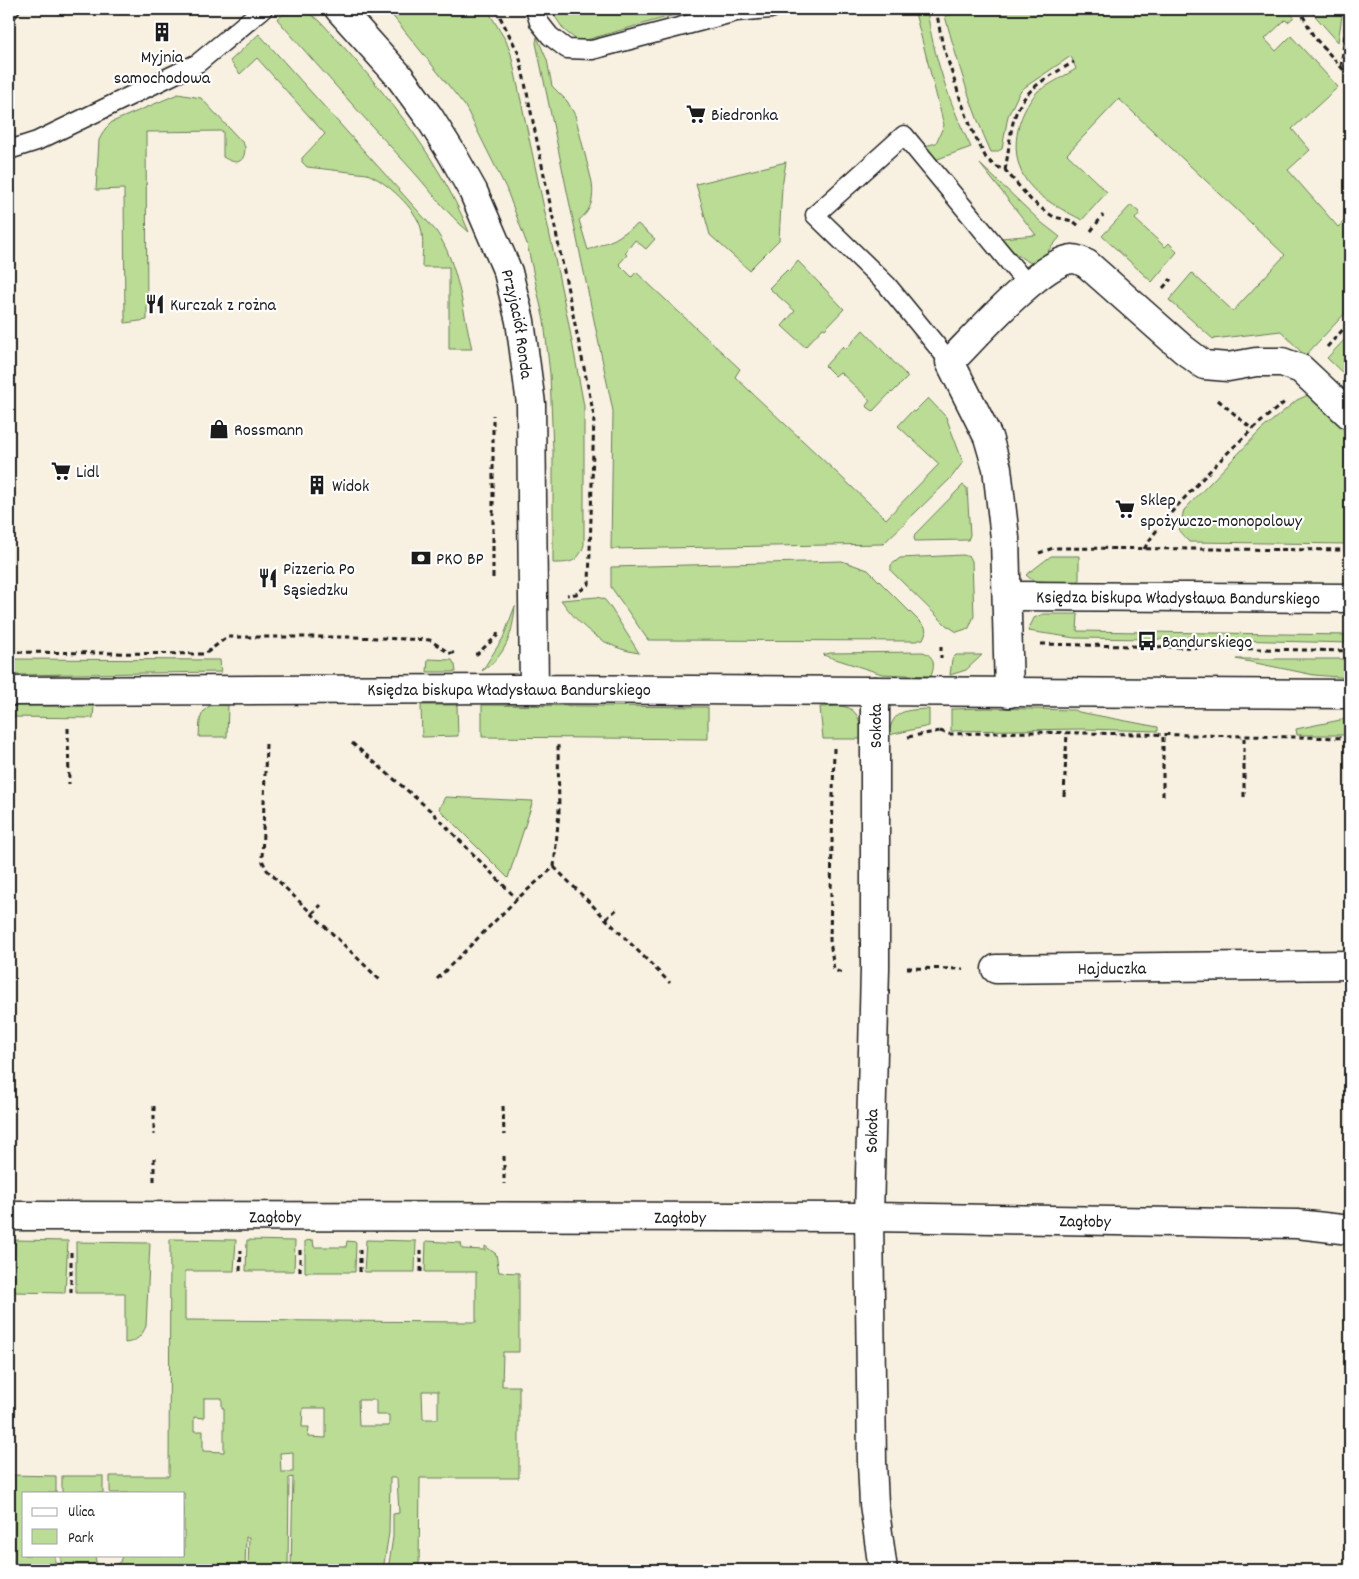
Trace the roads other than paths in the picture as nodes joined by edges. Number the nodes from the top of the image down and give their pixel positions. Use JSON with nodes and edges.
{"nodes":[{"id":1,"x":263,"y":9,"type":"edge"},
{"id":2,"x":339,"y":9,"type":"edge"},
{"id":3,"x":535,"y":9,"type":"edge"},
{"id":4,"x":771,"y":9,"type":"edge"},
{"id":5,"x":9,"y":150,"type":"edge"},
{"id":6,"x":1026,"y":284,"type":"junction"},
{"id":7,"x":950,"y":362,"type":"junction"},
{"id":8,"x":1350,"y":415,"type":"edge"},
{"id":9,"x":1007,"y":596,"type":"junction"},
{"id":10,"x":1350,"y":598,"type":"edge"},
{"id":11,"x":534,"y":689,"type":"junction"},
{"id":12,"x":9,"y":691,"type":"edge"},
{"id":13,"x":875,"y":691,"type":"junction"},
{"id":14,"x":1010,"y":693,"type":"junction"},
{"id":15,"x":1350,"y":694,"type":"edge"},
{"id":16,"x":1350,"y":965,"type":"edge"},
{"id":17,"x":996,"y":969,"type":"road end"},
{"id":18,"x":9,"y":1216,"type":"edge"},
{"id":19,"x":870,"y":1217,"type":"junction"},
{"id":20,"x":1350,"y":1230,"type":"edge"},
{"id":21,"x":883,"y":1570,"type":"edge"}],
"edges":[{"from":1,"to":5,"type":"lane"},
{"from":2,"to":11,"type":"street","name":"Przyjaciół Ronda"},
{"from":3,"to":4,"type":"lane"},
{"from":6,"to":7,"type":"street"},
{"from":6,"to":7,"type":"lane"},
{"from":6,"to":8,"type":"street"},
{"from":7,"to":9,"type":"street"},
{"from":9,"to":10,"type":"street","name":"Księdza biskupa Władysława Bandurskiego"},
{"from":9,"to":14,"type":"street"},
{"from":11,"to":12,"type":"street","name":"Księdza biskupa Władysława Bandurskiego"},
{"from":11,"to":13,"type":"street","name":"Księdza biskupa Władysława Bandurskiego"},
{"from":13,"to":14,"type":"street","name":"Księdza biskupa Władysława Bandurskiego"},
{"from":13,"to":19,"type":"street","name":"Sokoła"},
{"from":14,"to":15,"type":"street","name":"Księdza biskupa Władysława Bandurskiego"},
{"from":16,"to":17,"type":"street","name":"Hajduczka"},
{"from":18,"to":19,"type":"street","name":"Zagłoby"},
{"from":19,"to":20,"type":"street","name":"Zagłoby"},
{"from":19,"to":21,"type":"street","name":"Sokoła"}]}
